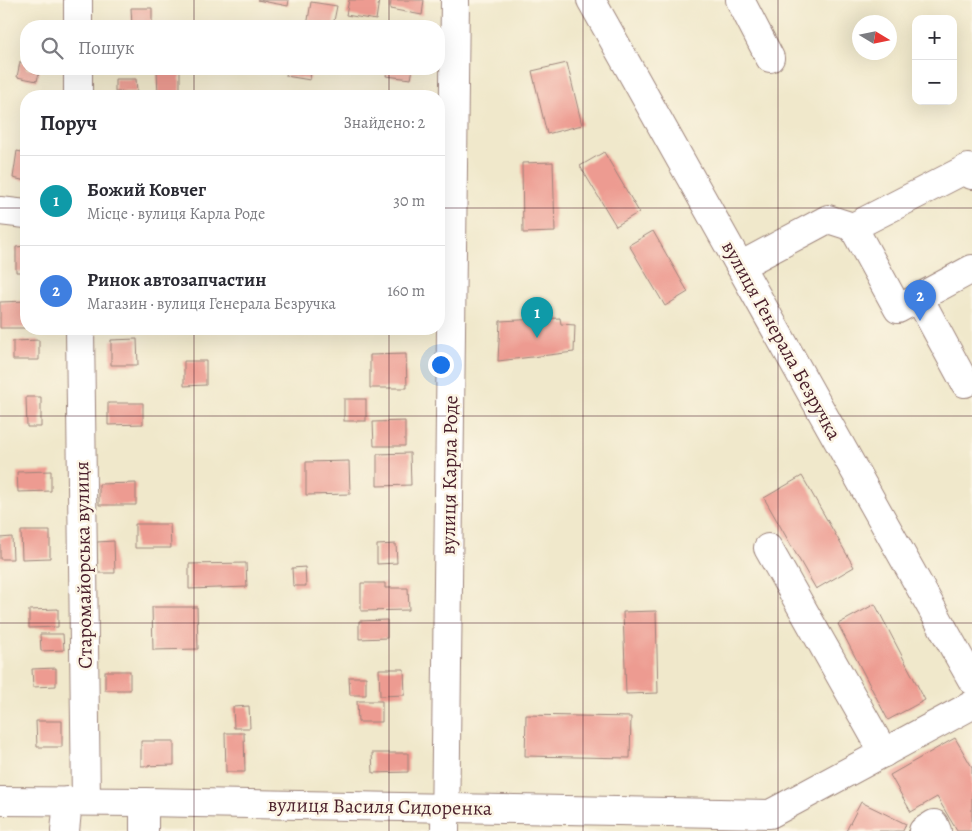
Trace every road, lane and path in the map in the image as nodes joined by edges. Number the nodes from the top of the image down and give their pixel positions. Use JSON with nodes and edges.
{"nodes":[{"id":1,"x":78,"y":0,"type":"edge"},
{"id":2,"x":455,"y":0,"type":"edge"},
{"id":3,"x":740,"y":0,"type":"edge"},
{"id":4,"x":589,"y":1,"type":"edge"},
{"id":5,"x":78,"y":20,"type":"edge"},
{"id":6,"x":770,"y":58,"type":"dead end"},
{"id":7,"x":78,"y":75,"type":"edge"},
{"id":8,"x":78,"y":90,"type":"edge"},
{"id":9,"x":972,"y":175,"type":"edge"},
{"id":10,"x":0,"y":211,"type":"edge"},
{"id":11,"x":20,"y":213,"type":"edge"},
{"id":12,"x":853,"y":227,"type":"junction"},
{"id":13,"x":740,"y":266,"type":"junction"},
{"id":14,"x":972,"y":269,"type":"edge"},
{"id":15,"x":919,"y":298,"type":"junction"},
{"id":16,"x":80,"y":335,"type":"edge"},
{"id":17,"x":965,"y":383,"type":"dead end"},
{"id":18,"x":768,"y":548,"type":"dead end"},
{"id":19,"x":972,"y":680,"type":"edge"},
{"id":20,"x":972,"y":705,"type":"edge"},
{"id":21,"x":884,"y":753,"type":"junction"},
{"id":22,"x":0,"y":801,"type":"edge"},
{"id":23,"x":77,"y":801,"type":"junction"},
{"id":24,"x":144,"y":802,"type":"junction"},
{"id":25,"x":445,"y":819,"type":"edge"},
{"id":26,"x":770,"y":823,"type":"edge"},
{"id":27,"x":65,"y":831,"type":"edge"},
{"id":28,"x":144,"y":831,"type":"edge"},
{"id":29,"x":923,"y":831,"type":"edge"},
{"id":30,"x":937,"y":831,"type":"edge"}],
"edges":[{"from":1,"to":5,"type":"street"},
{"from":2,"to":25,"type":"street","name":"вулиця Карла Роде"},
{"from":3,"to":6,"type":"street"},
{"from":4,"to":13,"type":"street","name":"вулиця Генерала Безручка"},
{"from":7,"to":8,"type":"street"},
{"from":9,"to":12,"type":"street"},
{"from":10,"to":11,"type":"street"},
{"from":12,"to":13,"type":"street"},
{"from":12,"to":15,"type":"street"},
{"from":13,"to":19,"type":"street","name":"вулиця Генерала Безручка"},
{"from":14,"to":15,"type":"street"},
{"from":15,"to":17,"type":"street"},
{"from":16,"to":23,"type":"street","name":"Старомайорська вулиця"},
{"from":18,"to":21,"type":"street"},
{"from":20,"to":21,"type":"street","name":"вулиця Василя Сидоренка"},
{"from":21,"to":26,"type":"street","name":"вулиця Василя Сидоренка"},
{"from":22,"to":23,"type":"street","name":"вулиця Василя Сидоренка"},
{"from":23,"to":24,"type":"street","name":"вулиця Василя Сидоренка"},
{"from":23,"to":27,"type":"street","name":"Старомайорська вулиця"},
{"from":24,"to":25,"type":"street","name":"вулиця Василя Сидоренка"},
{"from":24,"to":28,"type":"street"},
{"from":25,"to":26,"type":"street","name":"вулиця Василя Сидоренка"},
{"from":29,"to":30,"type":"street"}]}
